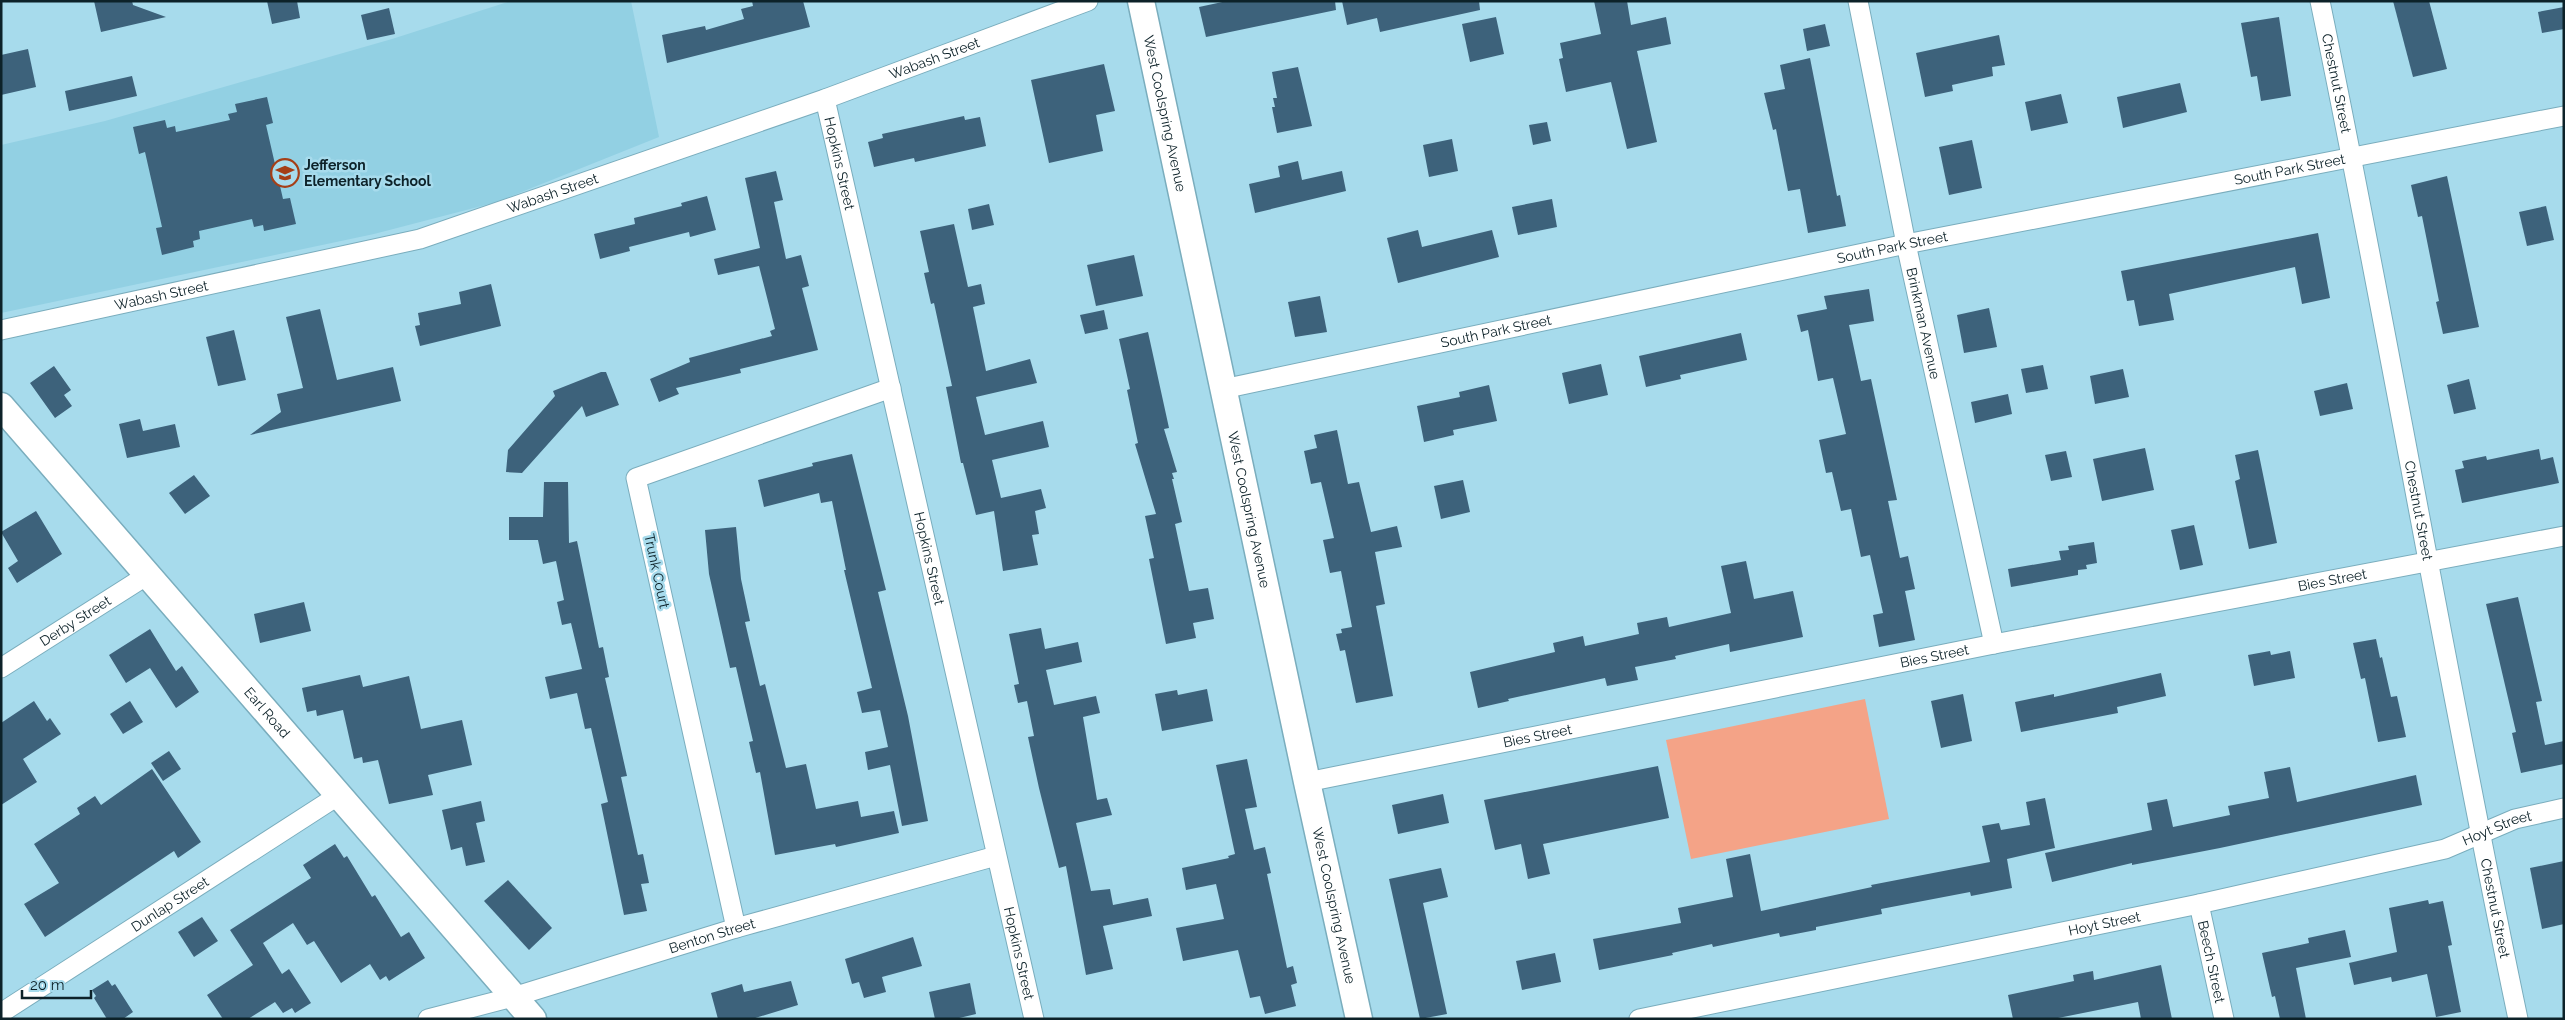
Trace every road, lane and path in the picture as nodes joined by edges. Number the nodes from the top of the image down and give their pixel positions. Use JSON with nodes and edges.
{"nodes":[{"id":1,"x":1088,"y":1,"type":"edge"},
{"id":2,"x":1141,"y":1,"type":"edge"},
{"id":3,"x":1858,"y":1,"type":"edge"},
{"id":4,"x":2320,"y":1,"type":"edge"},
{"id":5,"x":825,"y":99,"type":"junction"},
{"id":6,"x":2564,"y":116,"type":"edge"},
{"id":7,"x":2352,"y":159,"type":"junction"},
{"id":8,"x":1906,"y":244,"type":"junction"},
{"id":9,"x":1,"y":330,"type":"edge"},
{"id":10,"x":891,"y":388,"type":"junction"},
{"id":11,"x":1223,"y":389,"type":"junction"},
{"id":12,"x":1,"y":406,"type":"edge"},
{"id":13,"x":2564,"y":536,"type":"edge"},
{"id":14,"x":2430,"y":563,"type":"junction"},
{"id":15,"x":149,"y":574,"type":"junction"},
{"id":16,"x":1994,"y":644,"type":"junction"},
{"id":17,"x":1,"y":668,"type":"edge"},
{"id":18,"x":1307,"y":782,"type":"junction"},
{"id":19,"x":340,"y":795,"type":"junction"},
{"id":20,"x":2564,"y":808,"type":"edge"},
{"id":21,"x":2480,"y":836,"type":"junction"},
{"id":22,"x":996,"y":856,"type":"junction"},
{"id":23,"x":2199,"y":904,"type":"junction"},
{"id":24,"x":736,"y":928,"type":"junction"},
{"id":25,"x":513,"y":997,"type":"junction"},
{"id":26,"x":1,"y":1013,"type":"edge"},
{"id":27,"x":428,"y":1019,"type":"edge"},
{"id":28,"x":533,"y":1019,"type":"edge"},
{"id":29,"x":1034,"y":1019,"type":"edge"},
{"id":30,"x":1359,"y":1019,"type":"edge"},
{"id":31,"x":1639,"y":1019,"type":"edge"},
{"id":32,"x":2224,"y":1019,"type":"edge"},
{"id":33,"x":2518,"y":1019,"type":"edge"}],
"edges":[{"from":1,"to":5,"type":"street","name":"Wabash Street"},
{"from":2,"to":11,"type":"street","name":"West Coolspring Avenue"},
{"from":3,"to":8,"type":"street","name":"Brinkman Avenue"},
{"from":4,"to":7,"type":"street","name":"Chestnut Street"},
{"from":5,"to":9,"type":"street","name":"Wabash Street"},
{"from":5,"to":10,"type":"street","name":"Hopkins Street"},
{"from":6,"to":7,"type":"street","name":"South Park Street"},
{"from":7,"to":8,"type":"street","name":"South Park Street"},
{"from":7,"to":14,"type":"street","name":"Chestnut Street"},
{"from":8,"to":11,"type":"street","name":"South Park Street"},
{"from":8,"to":16,"type":"street","name":"Brinkman Avenue"},
{"from":10,"to":22,"type":"street","name":"Hopkins Street"},
{"from":10,"to":24,"type":"street","name":"Trunk Court"},
{"from":11,"to":18,"type":"street","name":"West Coolspring Avenue"},
{"from":12,"to":15,"type":"street","name":"Earl Road"},
{"from":13,"to":14,"type":"street","name":"Bies Street"},
{"from":14,"to":16,"type":"street","name":"Bies Street"},
{"from":14,"to":21,"type":"street","name":"Chestnut Street"},
{"from":15,"to":17,"type":"street","name":"Derby Street"},
{"from":15,"to":19,"type":"street","name":"Earl Road"},
{"from":16,"to":18,"type":"street","name":"Bies Street"},
{"from":18,"to":30,"type":"street","name":"West Coolspring Avenue"},
{"from":19,"to":25,"type":"street","name":"Earl Road"},
{"from":19,"to":26,"type":"street","name":"Dunlap Street"},
{"from":20,"to":21,"type":"street","name":"Hoyt Street"},
{"from":21,"to":23,"type":"street","name":"Hoyt Street"},
{"from":21,"to":33,"type":"street","name":"Chestnut Street"},
{"from":22,"to":24,"type":"street","name":"Benton Street"},
{"from":22,"to":29,"type":"street","name":"Hopkins Street"},
{"from":23,"to":31,"type":"street","name":"Hoyt Street"},
{"from":23,"to":32,"type":"street","name":"Beech Street"},
{"from":24,"to":25,"type":"street","name":"Benton Street"},
{"from":25,"to":27,"type":"street","name":"Benton Street"},
{"from":25,"to":28,"type":"street","name":"Earl Road"}]}
